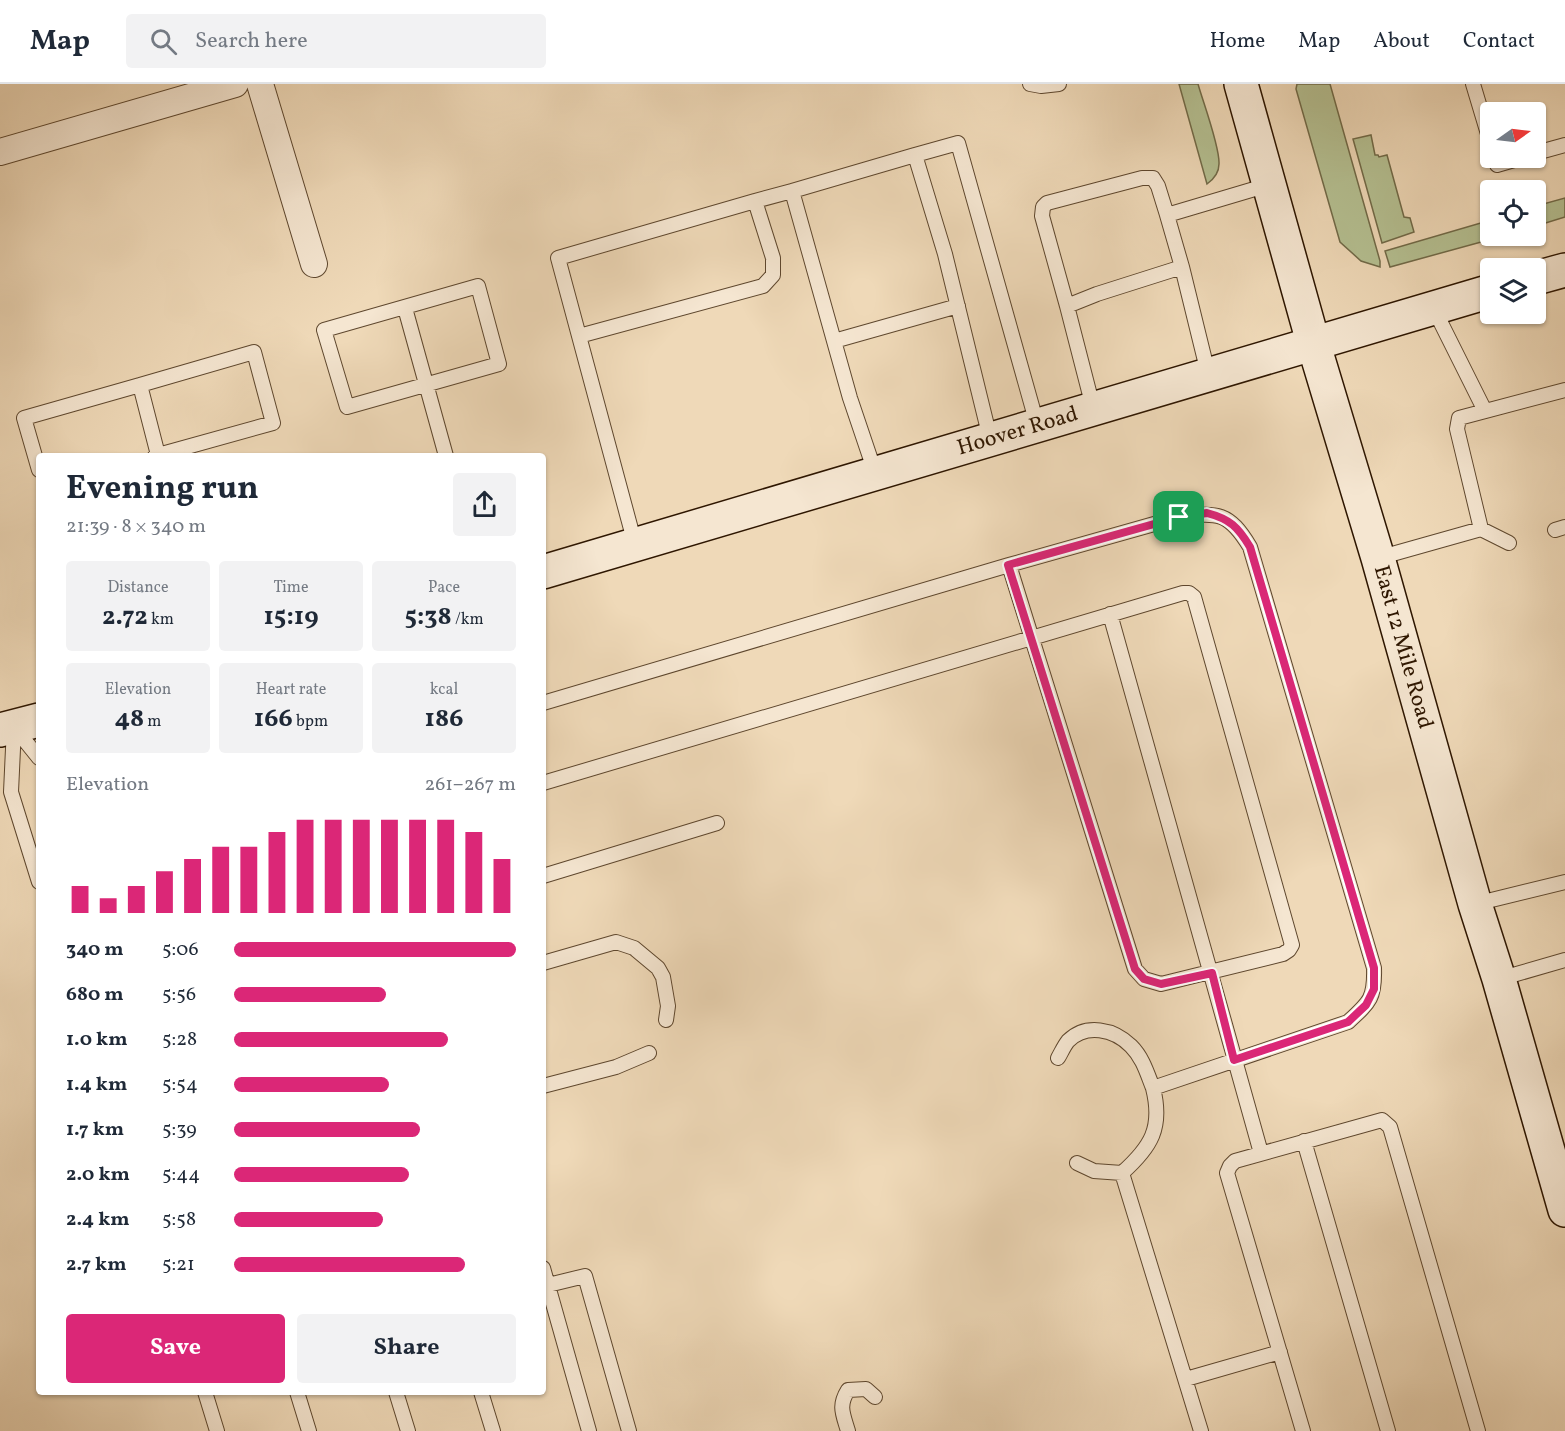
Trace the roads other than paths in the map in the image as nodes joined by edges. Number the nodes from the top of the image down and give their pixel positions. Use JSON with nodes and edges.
{"nodes":[{"id":1,"x":235,"y":84,"type":"edge"},
{"id":2,"x":260,"y":84,"type":"edge"},
{"id":3,"x":1030,"y":84,"type":"edge"},
{"id":4,"x":1059,"y":84,"type":"edge"},
{"id":5,"x":1241,"y":84,"type":"edge"},
{"id":6,"x":1473,"y":84,"type":"edge"},
{"id":7,"x":1480,"y":107,"type":"edge"},
{"id":8,"x":1565,"y":145,"type":"edge"},
{"id":9,"x":1546,"y":150,"type":"edge"},
{"id":10,"x":0,"y":152,"type":"edge"},
{"id":11,"x":915,"y":155,"type":"junction"},
{"id":12,"x":1268,"y":185,"type":"junction"},
{"id":13,"x":792,"y":191,"type":"junction"},
{"id":14,"x":755,"y":201,"type":"junction"},
{"id":15,"x":1167,"y":215,"type":"junction"},
{"id":16,"x":314,"y":264,"type":"dead end"},
{"id":17,"x":1182,"y":267,"type":"junction"},
{"id":18,"x":1480,"y":294,"type":"edge"},
{"id":19,"x":958,"y":306,"type":"junction"},
{"id":20,"x":1067,"y":306,"type":"junction"},
{"id":21,"x":1433,"y":307,"type":"junction"},
{"id":22,"x":405,"y":308,"type":"junction"},
{"id":23,"x":579,"y":336,"type":"junction"},
{"id":24,"x":834,"y":341,"type":"junction"},
{"id":25,"x":1313,"y":342,"type":"junction"},
{"id":26,"x":1208,"y":373,"type":"junction"},
{"id":27,"x":427,"y":383,"type":"junction"},
{"id":28,"x":140,"y":385,"type":"junction"},
{"id":29,"x":1565,"y":390,"type":"edge"},
{"id":30,"x":1093,"y":407,"type":"junction"},
{"id":31,"x":1485,"y":411,"type":"junction"},
{"id":32,"x":1037,"y":424,"type":"junction"},
{"id":33,"x":990,"y":438,"type":"junction"},
{"id":34,"x":156,"y":453,"type":"edge"},
{"id":35,"x":168,"y":453,"type":"edge"},
{"id":36,"x":445,"y":453,"type":"edge"},
{"id":37,"x":36,"y":460,"type":"edge"},
{"id":38,"x":875,"y":472,"type":"junction"},
{"id":39,"x":1481,"y":529,"type":"junction"},
{"id":40,"x":1509,"y":543,"type":"dead end"},
{"id":41,"x":635,"y":544,"type":"junction"},
{"id":42,"x":1378,"y":558,"type":"junction"},
{"id":43,"x":1008,"y":565,"type":"junction"},
{"id":44,"x":546,"y":571,"type":"edge"},
{"id":45,"x":1110,"y":614,"type":"junction"},
{"id":46,"x":1032,"y":638,"type":"junction"},
{"id":47,"x":546,"y":702,"type":"edge"},
{"id":48,"x":18,"y":726,"type":"edge"},
{"id":49,"x":36,"y":753,"type":"edge"},
{"id":50,"x":546,"y":782,"type":"edge"},
{"id":51,"x":717,"y":823,"type":"dead end"},
{"id":52,"x":36,"y":872,"type":"edge"},
{"id":53,"x":546,"y":875,"type":"edge"},
{"id":54,"x":1565,"y":882,"type":"edge"},
{"id":55,"x":1475,"y":904,"type":"junction"},
{"id":56,"x":1565,"y":960,"type":"edge"},
{"id":57,"x":546,"y":962,"type":"edge"},
{"id":58,"x":1212,"y":973,"type":"junction"},
{"id":59,"x":1499,"y":979,"type":"junction"},
{"id":60,"x":666,"y":1020,"type":"dead end"},
{"id":61,"x":649,"y":1053,"type":"dead end"},
{"id":62,"x":1058,"y":1058,"type":"dead end"},
{"id":63,"x":1234,"y":1060,"type":"junction"},
{"id":64,"x":546,"y":1085,"type":"edge"},
{"id":65,"x":1153,"y":1088,"type":"junction"},
{"id":66,"x":1304,"y":1141,"type":"junction"},
{"id":67,"x":1261,"y":1154,"type":"junction"},
{"id":68,"x":1077,"y":1163,"type":"dead end"},
{"id":69,"x":1122,"y":1173,"type":"junction"},
{"id":70,"x":1565,"y":1210,"type":"edge"},
{"id":71,"x":546,"y":1279,"type":"edge"},
{"id":72,"x":548,"y":1286,"type":"junction"},
{"id":73,"x":1280,"y":1352,"type":"junction"},
{"id":74,"x":1186,"y":1378,"type":"junction"},
{"id":75,"x":206,"y":1395,"type":"edge"},
{"id":76,"x":298,"y":1395,"type":"edge"},
{"id":77,"x":397,"y":1395,"type":"edge"},
{"id":78,"x":482,"y":1395,"type":"edge"},
{"id":79,"x":875,"y":1397,"type":"dead end"},
{"id":80,"x":217,"y":1431,"type":"edge"},
{"id":81,"x":309,"y":1431,"type":"edge"},
{"id":82,"x":408,"y":1431,"type":"edge"},
{"id":83,"x":493,"y":1431,"type":"edge"},
{"id":84,"x":589,"y":1431,"type":"edge"},
{"id":85,"x":629,"y":1431,"type":"edge"},
{"id":86,"x":848,"y":1431,"type":"edge"},
{"id":87,"x":1202,"y":1431,"type":"edge"},
{"id":88,"x":1304,"y":1431,"type":"edge"},
{"id":89,"x":1388,"y":1431,"type":"edge"},
{"id":90,"x":1478,"y":1431,"type":"edge"}],
"edges":[{"from":1,"to":10,"type":"street"},
{"from":2,"to":16,"type":"street"},
{"from":3,"to":4,"type":"lane"},
{"from":5,"to":12,"type":"main road","name":"East 12 Mile Road"},
{"from":6,"to":7,"type":"lane"},
{"from":8,"to":9,"type":"lane"},
{"from":11,"to":13,"type":"lane"},
{"from":11,"to":19,"type":"lane"},
{"from":11,"to":32,"type":"lane"},
{"from":12,"to":15,"type":"lane"},
{"from":12,"to":25,"type":"main road","name":"East 12 Mile Road"},
{"from":13,"to":14,"type":"lane"},
{"from":13,"to":24,"type":"lane"},
{"from":14,"to":23,"type":"lane"},
{"from":14,"to":23,"type":"lane"},
{"from":15,"to":17,"type":"lane"},
{"from":15,"to":20,"type":"lane"},
{"from":17,"to":20,"type":"lane"},
{"from":17,"to":26,"type":"lane"},
{"from":18,"to":21,"type":"main road","name":"Hoover Road"},
{"from":19,"to":24,"type":"lane"},
{"from":19,"to":33,"type":"lane"},
{"from":20,"to":30,"type":"lane"},
{"from":21,"to":25,"type":"main road","name":"Hoover Road"},
{"from":21,"to":31,"type":"lane"},
{"from":22,"to":27,"type":"lane"},
{"from":22,"to":27,"type":"lane"},
{"from":22,"to":27,"type":"lane"},
{"from":23,"to":41,"type":"lane"},
{"from":24,"to":38,"type":"lane"},
{"from":25,"to":26,"type":"main road","name":"Hoover Road"},
{"from":25,"to":42,"type":"main road","name":"East 12 Mile Road"},
{"from":26,"to":30,"type":"main road","name":"Hoover Road"},
{"from":27,"to":36,"type":"lane"},
{"from":28,"to":34,"type":"lane"},
{"from":28,"to":35,"type":"lane"},
{"from":28,"to":37,"type":"lane"},
{"from":29,"to":31,"type":"lane"},
{"from":30,"to":32,"type":"main road","name":"Hoover Road"},
{"from":31,"to":39,"type":"lane"},
{"from":32,"to":33,"type":"main road","name":"Hoover Road"},
{"from":33,"to":38,"type":"main road","name":"Hoover Road"},
{"from":38,"to":41,"type":"main road","name":"Hoover Road"},
{"from":39,"to":40,"type":"lane"},
{"from":39,"to":42,"type":"lane"},
{"from":41,"to":44,"type":"main road","name":"Hoover Road"},
{"from":42,"to":55,"type":"main road","name":"East 12 Mile Road"},
{"from":43,"to":46,"type":"lane"},
{"from":43,"to":47,"type":"lane"},
{"from":43,"to":63,"type":"lane"},
{"from":45,"to":46,"type":"lane"},
{"from":45,"to":58,"type":"lane"},
{"from":45,"to":58,"type":"lane"},
{"from":46,"to":50,"type":"lane"},
{"from":46,"to":58,"type":"lane"},
{"from":48,"to":49,"type":"lane"},
{"from":48,"to":52,"type":"lane"},
{"from":51,"to":53,"type":"lane"},
{"from":54,"to":55,"type":"lane"},
{"from":55,"to":59,"type":"main road","name":"East 12 Mile Road"},
{"from":56,"to":59,"type":"lane"},
{"from":57,"to":60,"type":"lane"},
{"from":58,"to":63,"type":"lane"},
{"from":59,"to":70,"type":"main road","name":"East 12 Mile Road"},
{"from":61,"to":64,"type":"lane"},
{"from":62,"to":65,"type":"lane"},
{"from":63,"to":65,"type":"lane"},
{"from":63,"to":67,"type":"lane"},
{"from":65,"to":69,"type":"lane"},
{"from":66,"to":67,"type":"lane"},
{"from":66,"to":89,"type":"lane"},
{"from":66,"to":90,"type":"lane"},
{"from":67,"to":73,"type":"lane"},
{"from":68,"to":69,"type":"lane"},
{"from":69,"to":74,"type":"lane"},
{"from":71,"to":72,"type":"lane"},
{"from":72,"to":84,"type":"lane"},
{"from":72,"to":85,"type":"lane"},
{"from":73,"to":74,"type":"lane"},
{"from":73,"to":88,"type":"lane"},
{"from":74,"to":87,"type":"lane"},
{"from":75,"to":80,"type":"lane"},
{"from":76,"to":81,"type":"lane"},
{"from":77,"to":82,"type":"lane"},
{"from":78,"to":83,"type":"lane"},
{"from":79,"to":86,"type":"lane"}]}
